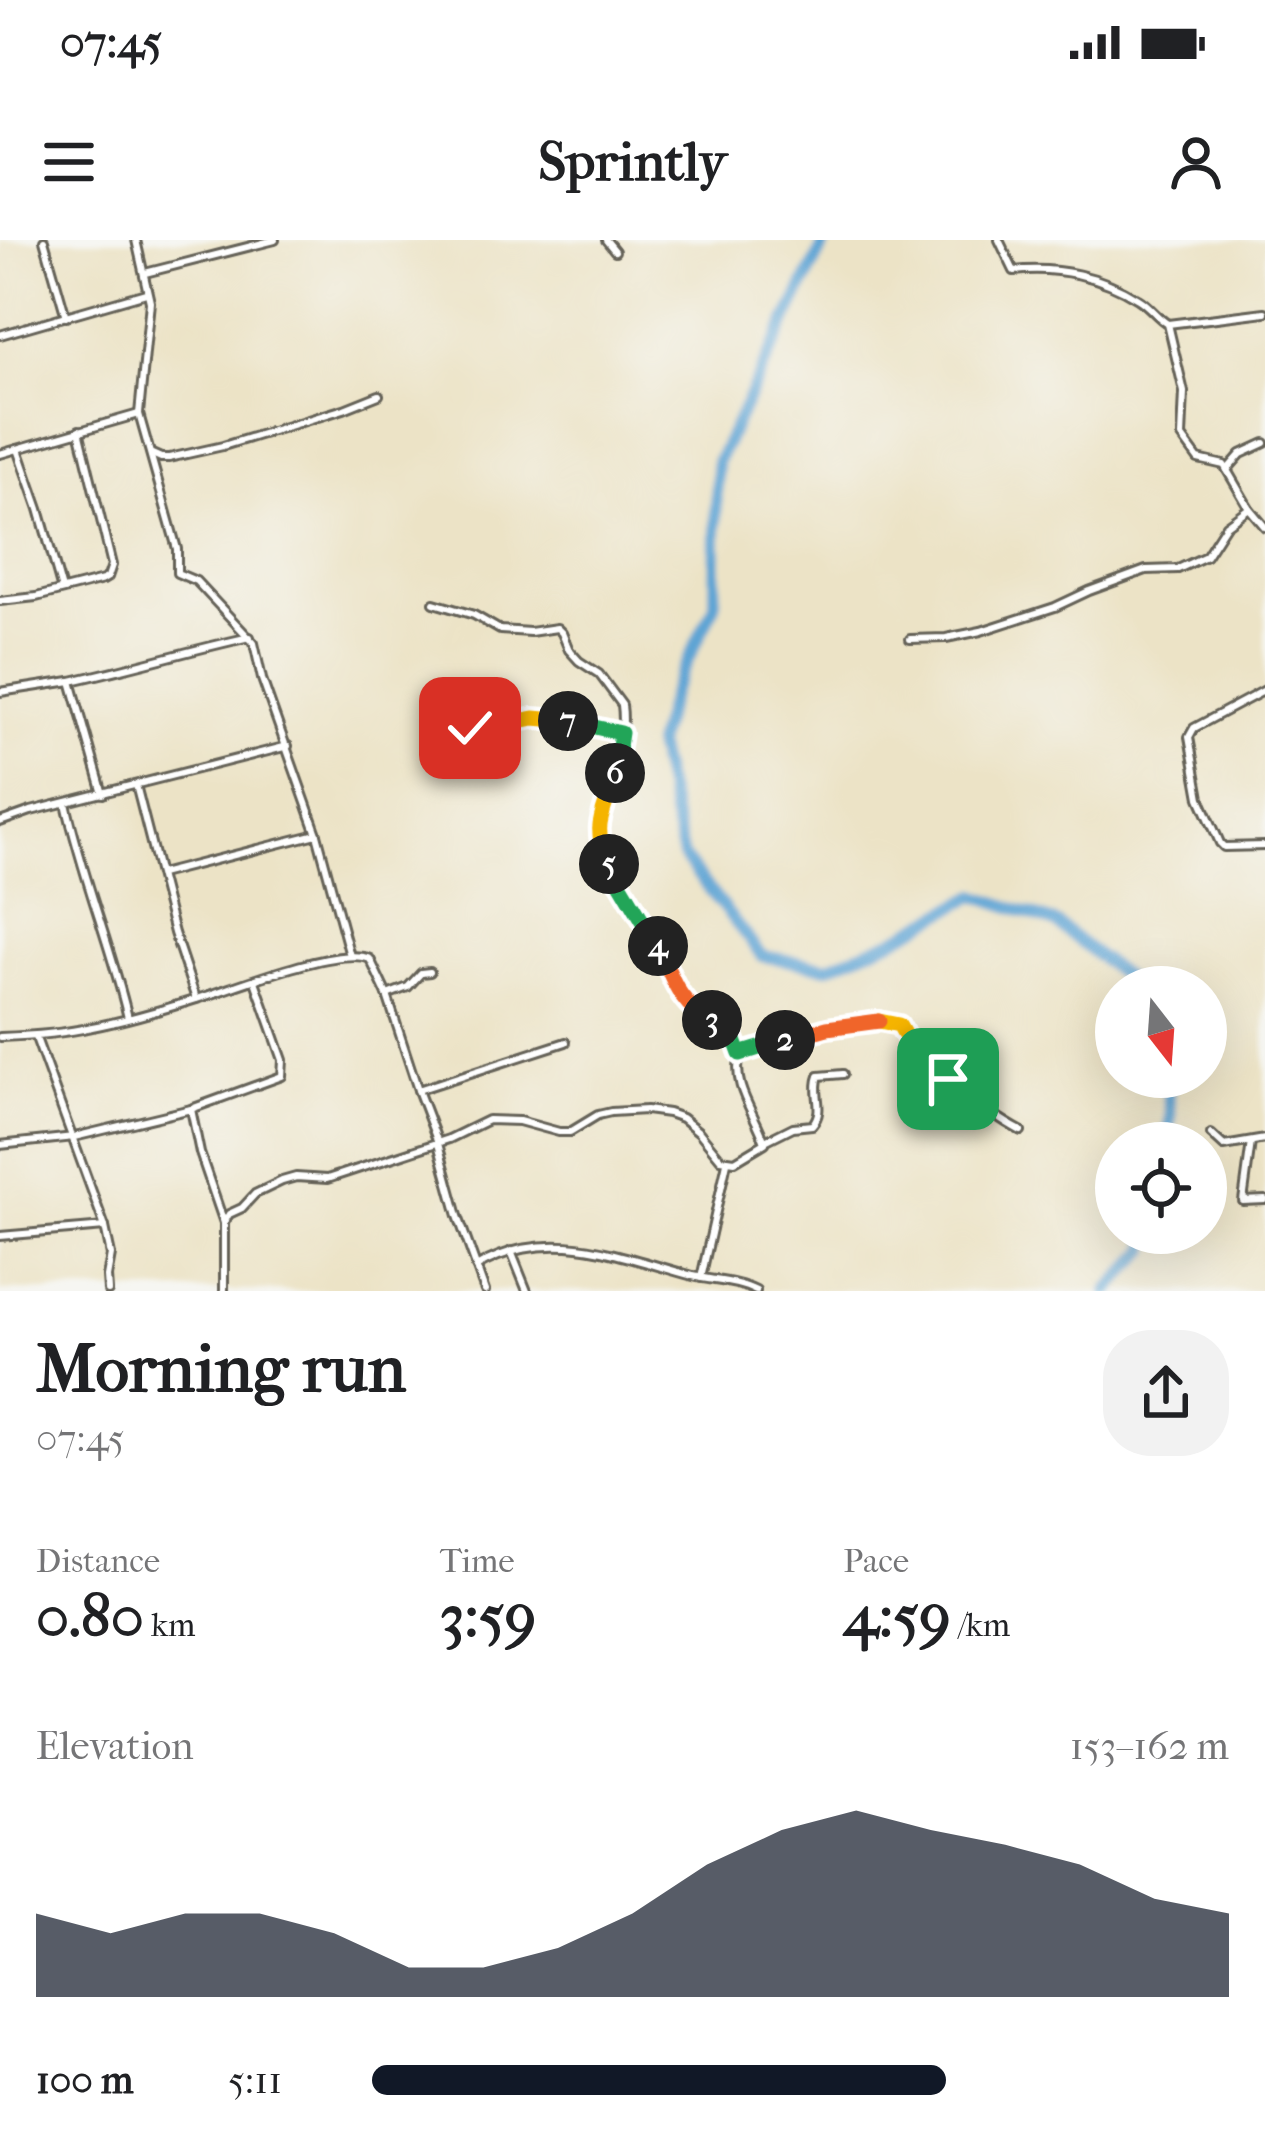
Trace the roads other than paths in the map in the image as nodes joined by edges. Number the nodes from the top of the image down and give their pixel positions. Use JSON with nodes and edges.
{"nodes":[{"id":1,"x":44,"y":240,"type":"edge"},
{"id":2,"x":136,"y":240,"type":"edge"},
{"id":3,"x":275,"y":240,"type":"edge"},
{"id":4,"x":606,"y":240,"type":"edge"},
{"id":5,"x":999,"y":240,"type":"edge"},
{"id":6,"x":616,"y":251,"type":"dead end"},
{"id":7,"x":143,"y":273,"type":"junction"},
{"id":8,"x":146,"y":292,"type":"junction"},
{"id":9,"x":1265,"y":312,"type":"edge"},
{"id":10,"x":66,"y":318,"type":"junction"},
{"id":11,"x":1168,"y":324,"type":"junction"},
{"id":12,"x":0,"y":335,"type":"edge"},
{"id":13,"x":379,"y":395,"type":"dead end"},
{"id":14,"x":140,"y":414,"type":"junction"},
{"id":15,"x":79,"y":430,"type":"junction"},
{"id":16,"x":1265,"y":443,"type":"edge"},
{"id":17,"x":18,"y":449,"type":"junction"},
{"id":18,"x":149,"y":452,"type":"junction"},
{"id":19,"x":0,"y":454,"type":"edge"},
{"id":20,"x":1227,"y":470,"type":"junction"},
{"id":21,"x":1249,"y":508,"type":"junction"},
{"id":22,"x":1265,"y":527,"type":"edge"},
{"id":23,"x":62,"y":590,"type":"junction"},
{"id":24,"x":0,"y":602,"type":"edge"},
{"id":25,"x":434,"y":603,"type":"dead end"},
{"id":26,"x":250,"y":638,"type":"junction"},
{"id":27,"x":910,"y":639,"type":"dead end"},
{"id":28,"x":70,"y":681,"type":"junction"},
{"id":29,"x":1265,"y":690,"type":"edge"},
{"id":30,"x":0,"y":692,"type":"edge"},
{"id":31,"x":462,"y":723,"type":"dead end"},
{"id":32,"x":621,"y":733,"type":"junction"},
{"id":33,"x":288,"y":746,"type":"junction"},
{"id":34,"x":136,"y":785,"type":"junction"},
{"id":35,"x":103,"y":794,"type":"junction"},
{"id":36,"x":66,"y":803,"type":"junction"},
{"id":37,"x":0,"y":822,"type":"edge"},
{"id":38,"x":316,"y":834,"type":"junction"},
{"id":39,"x":1265,"y":846,"type":"edge"},
{"id":40,"x":160,"y":874,"type":"junction"},
{"id":41,"x":350,"y":956,"type":"junction"},
{"id":42,"x":430,"y":972,"type":"dead end"},
{"id":43,"x":255,"y":980,"type":"junction"},
{"id":44,"x":387,"y":995,"type":"junction"},
{"id":45,"x":196,"y":999,"type":"junction"},
{"id":46,"x":128,"y":1018,"type":"junction"},
{"id":47,"x":36,"y":1036,"type":"junction"},
{"id":48,"x":0,"y":1037,"type":"edge"},
{"id":49,"x":566,"y":1042,"type":"dead end"},
{"id":50,"x":740,"y":1054,"type":"junction"},
{"id":51,"x":843,"y":1074,"type":"dead end"},
{"id":52,"x":418,"y":1090,"type":"junction"},
{"id":53,"x":191,"y":1108,"type":"junction"},
{"id":54,"x":1021,"y":1131,"type":"dead end"},
{"id":55,"x":74,"y":1137,"type":"junction"},
{"id":56,"x":1265,"y":1139,"type":"edge"},
{"id":57,"x":437,"y":1141,"type":"junction"},
{"id":58,"x":765,"y":1141,"type":"junction"},
{"id":59,"x":1251,"y":1142,"type":"junction"},
{"id":60,"x":0,"y":1145,"type":"edge"},
{"id":61,"x":1227,"y":1146,"type":"edge"},
{"id":62,"x":727,"y":1162,"type":"junction"},
{"id":63,"x":1265,"y":1200,"type":"edge"},
{"id":64,"x":224,"y":1223,"type":"junction"},
{"id":65,"x":105,"y":1227,"type":"junction"},
{"id":66,"x":0,"y":1236,"type":"edge"},
{"id":67,"x":511,"y":1251,"type":"junction"},
{"id":68,"x":476,"y":1267,"type":"junction"},
{"id":69,"x":701,"y":1278,"type":"junction"},
{"id":70,"x":108,"y":1291,"type":"edge"},
{"id":71,"x":224,"y":1291,"type":"edge"},
{"id":72,"x":484,"y":1291,"type":"edge"},
{"id":73,"x":527,"y":1291,"type":"edge"},
{"id":74,"x":756,"y":1291,"type":"edge"}],
"edges":[{"from":1,"to":10,"type":"street"},
{"from":2,"to":7,"type":"street"},
{"from":3,"to":7,"type":"street"},
{"from":4,"to":6,"type":"street"},
{"from":5,"to":11,"type":"street"},
{"from":7,"to":8,"type":"street"},
{"from":8,"to":10,"type":"street"},
{"from":8,"to":14,"type":"street"},
{"from":9,"to":11,"type":"street"},
{"from":10,"to":12,"type":"street"},
{"from":11,"to":20,"type":"street"},
{"from":13,"to":18,"type":"street"},
{"from":14,"to":15,"type":"street"},
{"from":14,"to":18,"type":"street"},
{"from":15,"to":17,"type":"street"},
{"from":15,"to":23,"type":"street"},
{"from":16,"to":20,"type":"street"},
{"from":17,"to":19,"type":"street"},
{"from":17,"to":23,"type":"street"},
{"from":18,"to":26,"type":"street"},
{"from":20,"to":21,"type":"street"},
{"from":21,"to":22,"type":"street"},
{"from":21,"to":27,"type":"street"},
{"from":23,"to":24,"type":"street"},
{"from":25,"to":32,"type":"street"},
{"from":26,"to":28,"type":"street"},
{"from":26,"to":33,"type":"street"},
{"from":28,"to":30,"type":"street"},
{"from":28,"to":35,"type":"street"},
{"from":29,"to":39,"type":"street"},
{"from":31,"to":32,"type":"street"},
{"from":32,"to":50,"type":"street"},
{"from":33,"to":34,"type":"street"},
{"from":33,"to":38,"type":"street"},
{"from":34,"to":35,"type":"street"},
{"from":34,"to":40,"type":"street"},
{"from":35,"to":36,"type":"street"},
{"from":36,"to":37,"type":"street"},
{"from":36,"to":46,"type":"street"},
{"from":38,"to":40,"type":"street"},
{"from":38,"to":41,"type":"street"},
{"from":40,"to":45,"type":"street"},
{"from":41,"to":43,"type":"street"},
{"from":41,"to":44,"type":"street"},
{"from":42,"to":44,"type":"street"},
{"from":43,"to":45,"type":"street"},
{"from":43,"to":53,"type":"street"},
{"from":44,"to":52,"type":"street"},
{"from":45,"to":46,"type":"street"},
{"from":46,"to":47,"type":"street"},
{"from":47,"to":48,"type":"street"},
{"from":47,"to":55,"type":"street"},
{"from":49,"to":52,"type":"street"},
{"from":50,"to":54,"type":"street"},
{"from":50,"to":58,"type":"street"},
{"from":51,"to":58,"type":"street"},
{"from":52,"to":57,"type":"street"},
{"from":53,"to":55,"type":"street"},
{"from":53,"to":64,"type":"street"},
{"from":55,"to":60,"type":"street"},
{"from":55,"to":65,"type":"street"},
{"from":56,"to":59,"type":"street"},
{"from":57,"to":62,"type":"street"},
{"from":57,"to":64,"type":"street"},
{"from":57,"to":68,"type":"street"},
{"from":58,"to":62,"type":"street"},
{"from":59,"to":61,"type":"street"},
{"from":59,"to":63,"type":"street"},
{"from":62,"to":69,"type":"street"},
{"from":64,"to":71,"type":"street"},
{"from":65,"to":66,"type":"street"},
{"from":65,"to":70,"type":"street"},
{"from":67,"to":68,"type":"street"},
{"from":67,"to":69,"type":"street"},
{"from":67,"to":73,"type":"street"},
{"from":68,"to":72,"type":"street"},
{"from":69,"to":74,"type":"street"}]}
